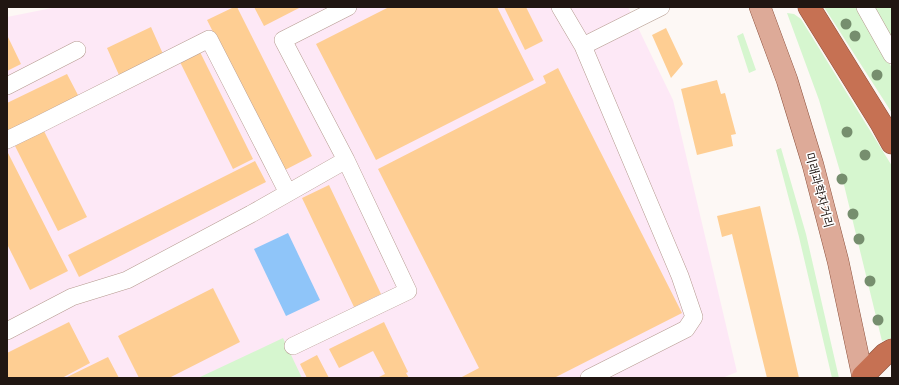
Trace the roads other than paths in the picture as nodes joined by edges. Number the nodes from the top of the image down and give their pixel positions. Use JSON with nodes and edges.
{"nodes":[{"id":1,"x":348,"y":7,"type":"edge"},
{"id":2,"x":560,"y":7,"type":"edge"},
{"id":3,"x":661,"y":7,"type":"edge"},
{"id":4,"x":760,"y":7,"type":"edge"},
{"id":5,"x":809,"y":7,"type":"edge"},
{"id":6,"x":865,"y":7,"type":"edge"},
{"id":7,"x":583,"y":46,"type":"junction"},
{"id":8,"x":77,"y":50,"type":"dead end"},
{"id":9,"x":892,"y":55,"type":"edge"},
{"id":10,"x":7,"y":86,"type":"edge"},
{"id":11,"x":7,"y":140,"type":"edge"},
{"id":12,"x":892,"y":143,"type":"edge"},
{"id":13,"x":346,"y":160,"type":"junction"},
{"id":14,"x":288,"y":193,"type":"junction"},
{"id":15,"x":7,"y":331,"type":"edge"},
{"id":16,"x":293,"y":346,"type":"dead end"},
{"id":17,"x":892,"y":350,"type":"edge"},
{"id":18,"x":863,"y":377,"type":"edge"},
{"id":19,"x":589,"y":378,"type":"edge"}],
"edges":[{"from":1,"to":13,"type":"lane"},
{"from":2,"to":7,"type":"lane"},
{"from":3,"to":7,"type":"lane"},
{"from":4,"to":18,"type":"main road","name":"미래과학자거리"},
{"from":5,"to":12,"type":"highway"},
{"from":6,"to":9,"type":"lane"},
{"from":7,"to":19,"type":"lane"},
{"from":8,"to":10,"type":"lane"},
{"from":11,"to":14,"type":"lane"},
{"from":13,"to":14,"type":"lane"},
{"from":13,"to":16,"type":"lane"},
{"from":14,"to":15,"type":"lane"},
{"from":17,"to":18,"type":"highway"}]}
